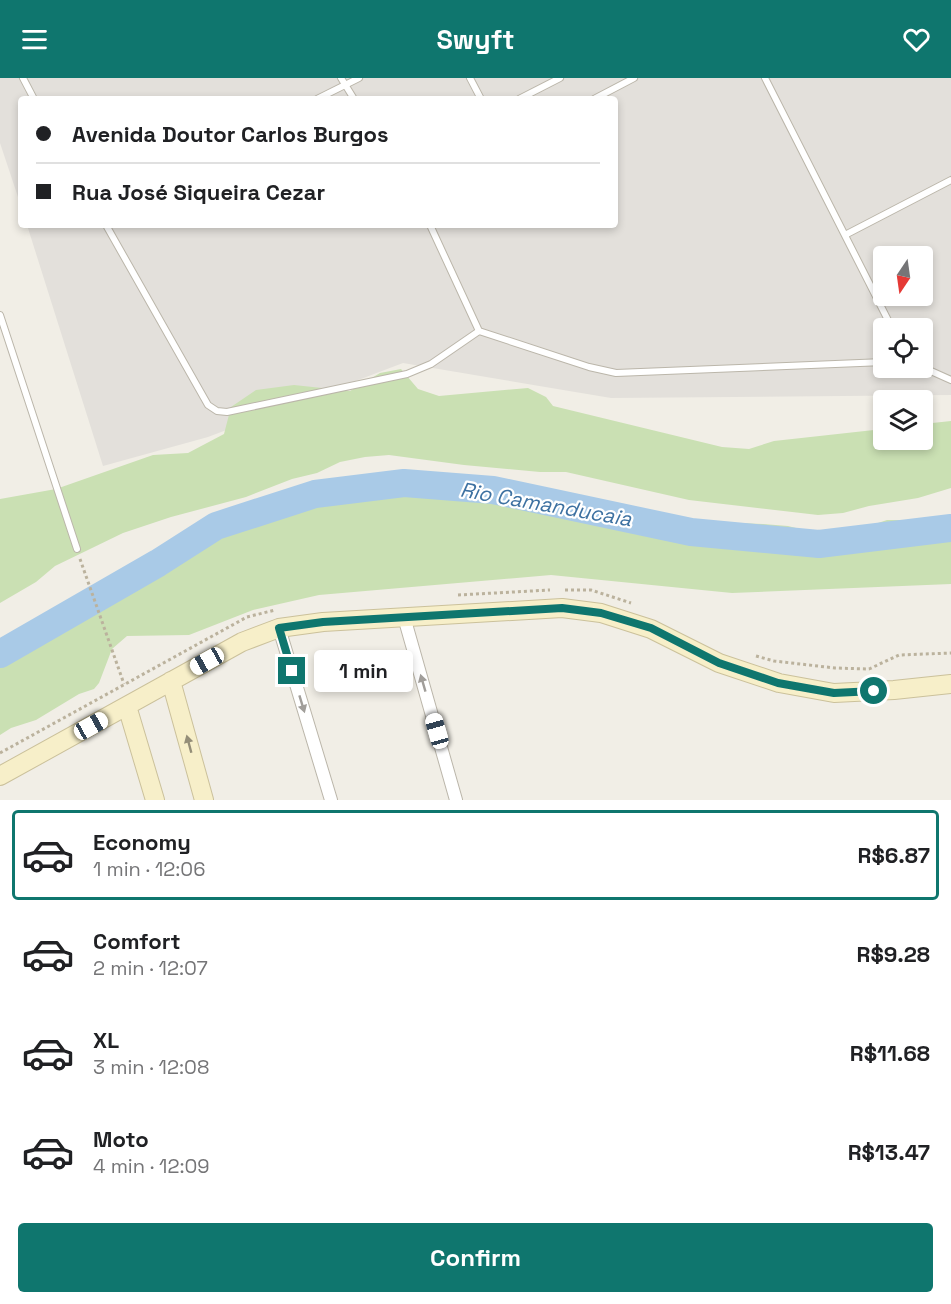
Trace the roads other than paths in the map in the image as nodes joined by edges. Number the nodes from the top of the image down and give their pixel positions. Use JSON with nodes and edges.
{"nodes":[{"id":1,"x":22,"y":78,"type":"edge"},
{"id":2,"x":341,"y":78,"type":"edge"},
{"id":3,"x":359,"y":78,"type":"edge"},
{"id":4,"x":470,"y":78,"type":"edge"},
{"id":5,"x":560,"y":78,"type":"edge"},
{"id":6,"x":634,"y":78,"type":"edge"},
{"id":7,"x":765,"y":78,"type":"edge"},
{"id":8,"x":345,"y":86,"type":"junction"},
{"id":9,"x":32,"y":96,"type":"edge"},
{"id":10,"x":323,"y":96,"type":"edge"},
{"id":11,"x":352,"y":96,"type":"edge"},
{"id":12,"x":479,"y":96,"type":"edge"},
{"id":13,"x":525,"y":96,"type":"edge"},
{"id":14,"x":600,"y":96,"type":"edge"},
{"id":15,"x":951,"y":180,"type":"edge"},
{"id":16,"x":108,"y":228,"type":"edge"},
{"id":17,"x":431,"y":228,"type":"edge"},
{"id":18,"x":845,"y":235,"type":"junction"},
{"id":19,"x":0,"y":315,"type":"edge"},
{"id":20,"x":887,"y":318,"type":"edge"},
{"id":21,"x":479,"y":331,"type":"junction"},
{"id":22,"x":873,"y":362,"type":"edge"},
{"id":23,"x":933,"y":372,"type":"edge"},
{"id":24,"x":951,"y":380,"type":"edge"},
{"id":25,"x":77,"y":549,"type":"road end"},
{"id":26,"x":404,"y":617,"type":"junction"},
{"id":27,"x":279,"y":628,"type":"junction"},
{"id":28,"x":171,"y":681,"type":"junction"},
{"id":29,"x":951,"y":684,"type":"edge"},
{"id":30,"x":127,"y":706,"type":"junction"},
{"id":31,"x":0,"y":776,"type":"edge"},
{"id":32,"x":155,"y":800,"type":"edge"},
{"id":33,"x":204,"y":800,"type":"edge"},
{"id":34,"x":331,"y":800,"type":"edge"},
{"id":35,"x":456,"y":800,"type":"edge"}],
"edges":[{"from":1,"to":9,"type":"lane"},
{"from":2,"to":8,"type":"lane"},
{"from":3,"to":8,"type":"lane"},
{"from":4,"to":12,"type":"lane"},
{"from":5,"to":13,"type":"lane"},
{"from":6,"to":14,"type":"lane"},
{"from":7,"to":18,"type":"lane"},
{"from":8,"to":10,"type":"lane"},
{"from":8,"to":11,"type":"lane"},
{"from":15,"to":18,"type":"lane"},
{"from":16,"to":21,"type":"lane"},
{"from":17,"to":21,"type":"lane"},
{"from":18,"to":20,"type":"lane"},
{"from":19,"to":25,"type":"lane"},
{"from":21,"to":22,"type":"lane"},
{"from":23,"to":24,"type":"lane"},
{"from":26,"to":27,"type":"street"},
{"from":26,"to":29,"type":"street"},
{"from":35,"to":26,"type":"street","one_way":true},
{"from":27,"to":28,"type":"street"},
{"from":27,"to":34,"type":"street","one_way":true},
{"from":28,"to":30,"type":"street"},
{"from":33,"to":28,"type":"street","one_way":true},
{"from":30,"to":31,"type":"street"},
{"from":30,"to":32,"type":"street"}]}
